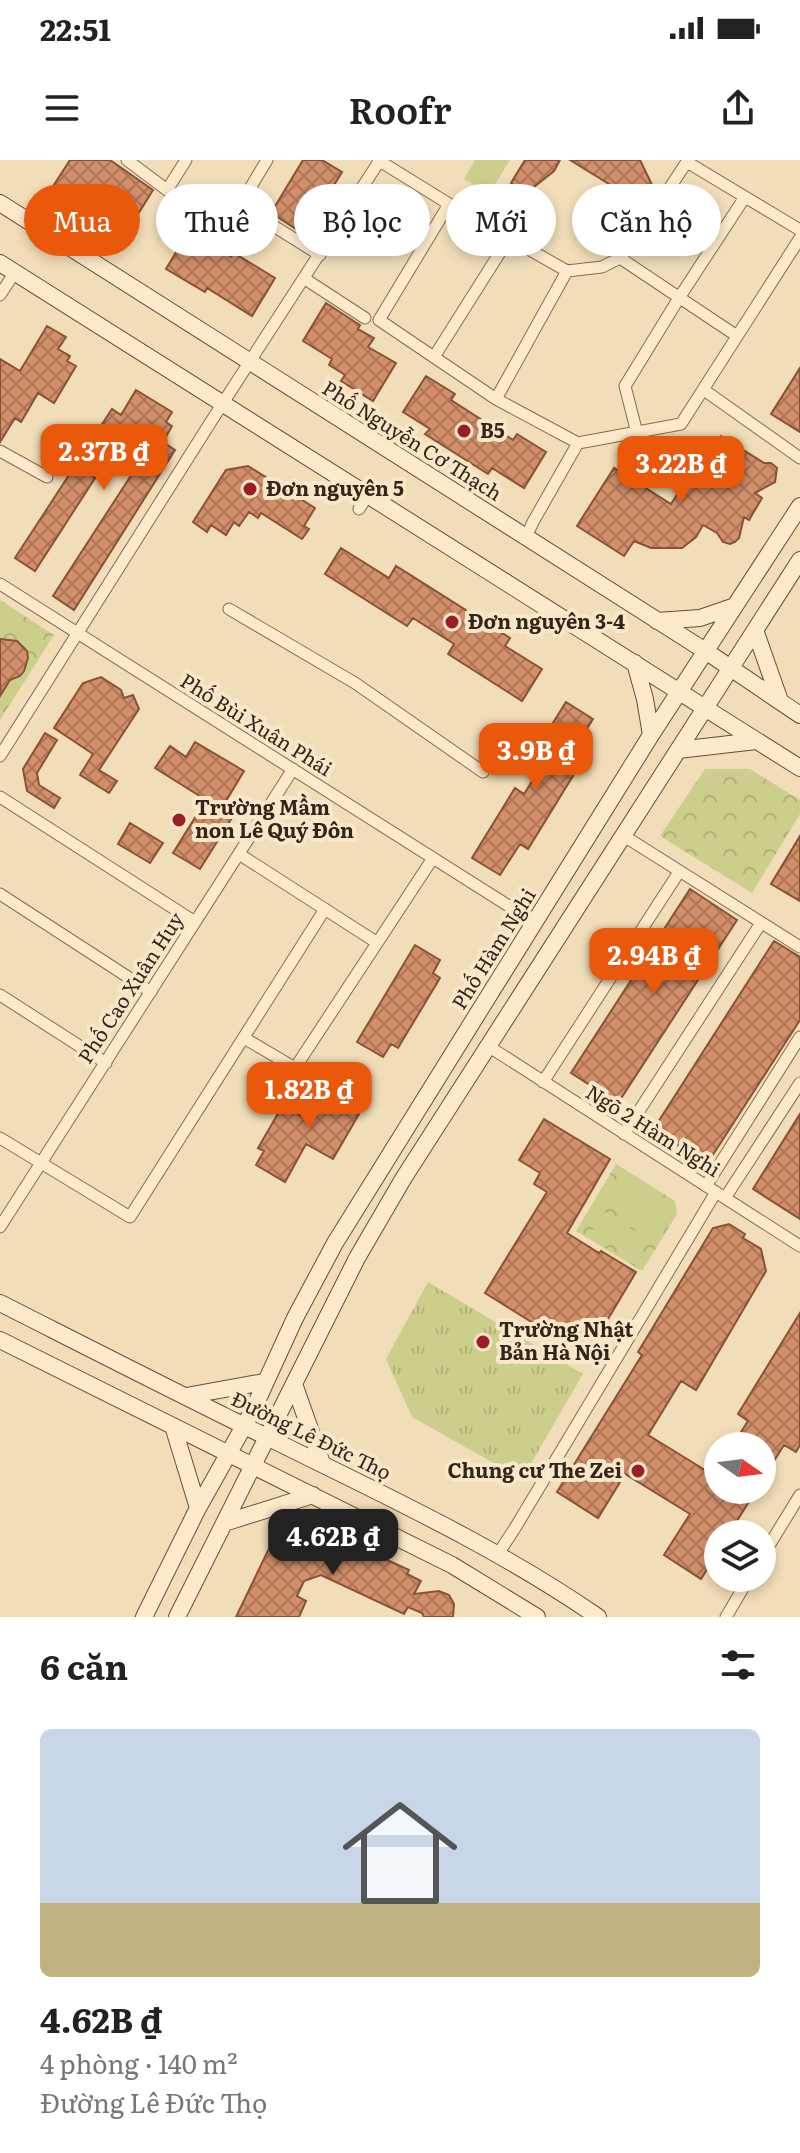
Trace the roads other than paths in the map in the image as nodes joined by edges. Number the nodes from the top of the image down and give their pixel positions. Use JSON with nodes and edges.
{"nodes":[{"id":1,"x":127,"y":160,"type":"edge"},
{"id":2,"x":186,"y":160,"type":"edge"},
{"id":3,"x":267,"y":160,"type":"edge"},
{"id":4,"x":379,"y":160,"type":"edge"},
{"id":5,"x":687,"y":161,"type":"edge"},
{"id":6,"x":159,"y":184,"type":"edge"},
{"id":7,"x":171,"y":184,"type":"edge"},
{"id":8,"x":253,"y":184,"type":"edge"},
{"id":9,"x":364,"y":184,"type":"edge"},
{"id":10,"x":745,"y":197,"type":"junction"},
{"id":11,"x":446,"y":202,"type":"edge"},
{"id":12,"x":0,"y":203,"type":"edge"},
{"id":13,"x":446,"y":209,"type":"edge"},
{"id":14,"x":800,"y":230,"type":"edge"},
{"id":15,"x":800,"y":238,"type":"edge"},
{"id":16,"x":319,"y":256,"type":"edge"},
{"id":17,"x":498,"y":256,"type":"edge"},
{"id":18,"x":541,"y":256,"type":"edge"},
{"id":19,"x":620,"y":258,"type":"junction"},
{"id":20,"x":7,"y":268,"type":"edge"},
{"id":21,"x":567,"y":271,"type":"junction"},
{"id":22,"x":305,"y":279,"type":"junction"},
{"id":23,"x":0,"y":295,"type":"edge"},
{"id":24,"x":679,"y":298,"type":"junction"},
{"id":25,"x":365,"y":318,"type":"dead end"},
{"id":26,"x":737,"y":336,"type":"junction"},
{"id":27,"x":434,"y":357,"type":"junction"},
{"id":28,"x":250,"y":362,"type":"junction"},
{"id":29,"x":704,"y":390,"type":"junction"},
{"id":30,"x":496,"y":399,"type":"junction"},
{"id":31,"x":223,"y":404,"type":"junction"},
{"id":32,"x":637,"y":433,"type":"junction"},
{"id":33,"x":578,"y":443,"type":"junction"},
{"id":34,"x":0,"y":451,"type":"edge"},
{"id":35,"x":800,"y":458,"type":"edge"},
{"id":36,"x":47,"y":477,"type":"dead end"},
{"id":37,"x":800,"y":506,"type":"edge"},
{"id":38,"x":526,"y":537,"type":"junction"},
{"id":39,"x":800,"y":560,"type":"edge"},
{"id":40,"x":0,"y":584,"type":"edge"},
{"id":41,"x":735,"y":606,"type":"junction"},
{"id":42,"x":229,"y":609,"type":"dead end"},
{"id":43,"x":657,"y":621,"type":"junction"},
{"id":44,"x":755,"y":630,"type":"junction"},
{"id":45,"x":78,"y":633,"type":"junction"},
{"id":46,"x":707,"y":652,"type":"junction"},
{"id":47,"x":635,"y":663,"type":"junction"},
{"id":48,"x":731,"y":668,"type":"junction"},
{"id":49,"x":680,"y":692,"type":"junction"},
{"id":50,"x":780,"y":701,"type":"junction"},
{"id":51,"x":705,"y":709,"type":"junction"},
{"id":52,"x":800,"y":715,"type":"edge"},
{"id":53,"x":651,"y":735,"type":"junction"},
{"id":54,"x":756,"y":741,"type":"junction"},
{"id":55,"x":678,"y":750,"type":"junction"},
{"id":56,"x":0,"y":756,"type":"edge"},
{"id":57,"x":800,"y":768,"type":"edge"},
{"id":58,"x":293,"y":769,"type":"junction"},
{"id":59,"x":483,"y":772,"type":"dead end"},
{"id":60,"x":0,"y":797,"type":"edge"},
{"id":61,"x":624,"y":836,"type":"junction"},
{"id":62,"x":239,"y":854,"type":"junction"},
{"id":63,"x":433,"y":858,"type":"junction"},
{"id":64,"x":679,"y":872,"type":"junction"},
{"id":65,"x":0,"y":894,"type":"edge"},
{"id":66,"x":325,"y":909,"type":"junction"},
{"id":67,"x":195,"y":922,"type":"junction"},
{"id":68,"x":534,"y":922,"type":"junction"},
{"id":69,"x":761,"y":923,"type":"junction"},
{"id":70,"x":376,"y":942,"type":"junction"},
{"id":71,"x":800,"y":947,"type":"edge"},
{"id":72,"x":151,"y":992,"type":"junction"},
{"id":73,"x":0,"y":995,"type":"edge"},
{"id":74,"x":800,"y":1037,"type":"edge"},
{"id":75,"x":244,"y":1038,"type":"junction"},
{"id":76,"x":488,"y":1046,"type":"junction"},
{"id":77,"x":106,"y":1063,"type":"junction"},
{"id":78,"x":543,"y":1082,"type":"junction"},
{"id":79,"x":800,"y":1083,"type":"edge"},
{"id":80,"x":404,"y":1132,"type":"junction"},
{"id":81,"x":624,"y":1134,"type":"junction"},
{"id":82,"x":0,"y":1138,"type":"edge"},
{"id":83,"x":425,"y":1144,"type":"junction"},
{"id":84,"x":40,"y":1163,"type":"junction"},
{"id":85,"x":716,"y":1192,"type":"junction"},
{"id":86,"x":0,"y":1227,"type":"edge"},
{"id":87,"x":800,"y":1246,"type":"edge"},
{"id":88,"x":0,"y":1303,"type":"edge"},
{"id":89,"x":0,"y":1340,"type":"edge"},
{"id":90,"x":264,"y":1382,"type":"junction"},
{"id":91,"x":294,"y":1384,"type":"junction"},
{"id":92,"x":186,"y":1396,"type":"junction"},
{"id":93,"x":173,"y":1426,"type":"junction"},
{"id":94,"x":243,"y":1426,"type":"junction"},
{"id":95,"x":267,"y":1438,"type":"junction"},
{"id":96,"x":228,"y":1453,"type":"junction"},
{"id":97,"x":322,"y":1463,"type":"junction"},
{"id":98,"x":252,"y":1465,"type":"junction"},
{"id":99,"x":313,"y":1495,"type":"junction"},
{"id":100,"x":800,"y":1495,"type":"edge"},
{"id":101,"x":198,"y":1508,"type":"junction"},
{"id":102,"x":224,"y":1523,"type":"junction"},
{"id":103,"x":776,"y":1534,"type":"edge"},
{"id":104,"x":498,"y":1554,"type":"junction"},
{"id":105,"x":741,"y":1592,"type":"edge"},
{"id":106,"x":144,"y":1617,"type":"edge"},
{"id":107,"x":177,"y":1617,"type":"edge"},
{"id":108,"x":537,"y":1617,"type":"edge"},
{"id":109,"x":598,"y":1617,"type":"edge"},
{"id":110,"x":726,"y":1617,"type":"edge"}],
"edges":[{"from":1,"to":6,"type":"street"},
{"from":2,"to":7,"type":"street"},
{"from":3,"to":8,"type":"street"},
{"from":4,"to":9,"type":"street"},
{"from":4,"to":11,"type":"street"},
{"from":5,"to":10,"type":"street"},
{"from":5,"to":19,"type":"street"},
{"from":10,"to":14,"type":"street"},
{"from":10,"to":24,"type":"street"},
{"from":12,"to":28,"type":"main road","name":"Phố Nguyễn Cơ Thạch"},
{"from":13,"to":27,"type":"street"},
{"from":15,"to":26,"type":"street"},
{"from":16,"to":22,"type":"street"},
{"from":17,"to":27,"type":"street"},
{"from":18,"to":21,"type":"street"},
{"from":19,"to":21,"type":"street"},
{"from":19,"to":24,"type":"street"},
{"from":20,"to":23,"type":"street"},
{"from":20,"to":31,"type":"main road"},
{"from":21,"to":30,"type":"street"},
{"from":22,"to":25,"type":"street"},
{"from":22,"to":28,"type":"street"},
{"from":24,"to":26,"type":"street"},
{"from":24,"to":32,"type":"street"},
{"from":26,"to":29,"type":"street"},
{"from":27,"to":30,"type":"street"},
{"from":28,"to":31,"type":"street"},
{"from":28,"to":38,"type":"main road","name":"Phố Nguyễn Cơ Thạch"},
{"from":29,"to":32,"type":"street"},
{"from":29,"to":35,"type":"street"},
{"from":30,"to":33,"type":"street"},
{"from":31,"to":45,"type":"street"},
{"from":31,"to":47,"type":"main road"},
{"from":32,"to":33,"type":"street"},
{"from":33,"to":38,"type":"street"},
{"from":34,"to":36,"type":"street"},
{"from":37,"to":41,"type":"main road","name":"Phố Hàm Nghi"},
{"from":38,"to":43,"type":"main road","name":"Phố Nguyễn Cơ Thạch"},
{"from":39,"to":44,"type":"main road"},
{"from":40,"to":45,"type":"street","name":"Phố Bùi Xuân Phái"},
{"from":41,"to":43,"type":"main road"},
{"from":41,"to":46,"type":"main road","name":"Phố Hàm Nghi"},
{"from":42,"to":59,"type":"street"},
{"from":43,"to":46,"type":"main road","name":"Phố Nguyễn Cơ Thạch"},
{"from":44,"to":48,"type":"main road"},
{"from":44,"to":50,"type":"main road"},
{"from":45,"to":56,"type":"street"},
{"from":45,"to":58,"type":"street","name":"Phố Bùi Xuân Phái"},
{"from":46,"to":48,"type":"main road","name":"Phố Nguyễn Cơ Thạch"},
{"from":46,"to":49,"type":"main road","name":"Phố Hàm Nghi"},
{"from":47,"to":49,"type":"main road"},
{"from":47,"to":53,"type":"main road"},
{"from":48,"to":50,"type":"main road","name":"Phố Nguyễn Cơ Thạch"},
{"from":48,"to":51,"type":"main road"},
{"from":49,"to":51,"type":"main road"},
{"from":49,"to":53,"type":"main road","name":"Phố Hàm Nghi"},
{"from":50,"to":52,"type":"main road","name":"Phố Nguyễn Cơ Thạch"},
{"from":51,"to":54,"type":"main road"},
{"from":51,"to":55,"type":"main road"},
{"from":53,"to":68,"type":"main road","name":"Phố Hàm Nghi"},
{"from":54,"to":55,"type":"main road"},
{"from":54,"to":57,"type":"main road"},
{"from":55,"to":61,"type":"main road"},
{"from":58,"to":62,"type":"street","name":"Phố Cao Xuân Huy"},
{"from":58,"to":63,"type":"street","name":"Phố Bùi Xuân Phái"},
{"from":60,"to":67,"type":"street"},
{"from":61,"to":64,"type":"street"},
{"from":61,"to":76,"type":"main road"},
{"from":62,"to":66,"type":"street"},
{"from":62,"to":67,"type":"street","name":"Phố Cao Xuân Huy"},
{"from":63,"to":68,"type":"street","name":"Phố Bùi Xuân Phái"},
{"from":63,"to":70,"type":"street"},
{"from":64,"to":69,"type":"street"},
{"from":64,"to":78,"type":"street"},
{"from":65,"to":72,"type":"street"},
{"from":66,"to":70,"type":"street"},
{"from":66,"to":75,"type":"street"},
{"from":67,"to":72,"type":"street","name":"Phố Cao Xuân Huy"},
{"from":68,"to":80,"type":"main road","name":"Phố Hàm Nghi"},
{"from":69,"to":71,"type":"street"},
{"from":69,"to":81,"type":"street"},
{"from":70,"to":75,"type":"street"},
{"from":72,"to":77,"type":"street","name":"Phố Cao Xuân Huy"},
{"from":73,"to":77,"type":"street"},
{"from":74,"to":85,"type":"street"},
{"from":75,"to":84,"type":"street"},
{"from":76,"to":78,"type":"street","name":"Ngõ 2 Hàm Nghi"},
{"from":76,"to":83,"type":"main road"},
{"from":77,"to":84,"type":"street","name":"Phố Cao Xuân Huy"},
{"from":78,"to":81,"type":"street","name":"Ngõ 2 Hàm Nghi"},
{"from":79,"to":85,"type":"street"},
{"from":80,"to":83,"type":"main road"},
{"from":80,"to":90,"type":"main road","name":"Phố Hàm Nghi"},
{"from":81,"to":85,"type":"street","name":"Ngõ 2 Hàm Nghi"},
{"from":82,"to":84,"type":"street"},
{"from":83,"to":91,"type":"main road"},
{"from":84,"to":86,"type":"street","name":"Phố Cao Xuân Huy"},
{"from":85,"to":87,"type":"street","name":"Ngõ 2 Hàm Nghi"},
{"from":85,"to":104,"type":"street"},
{"from":88,"to":92,"type":"main road","name":"Đường Lê Đức Thọ"},
{"from":89,"to":93,"type":"main road"},
{"from":90,"to":92,"type":"main road"},
{"from":90,"to":94,"type":"main road","name":"Phố Hàm Nghi"},
{"from":91,"to":95,"type":"main road"},
{"from":91,"to":97,"type":"main road"},
{"from":92,"to":94,"type":"main road","name":"Đường Lê Đức Thọ"},
{"from":93,"to":96,"type":"main road"},
{"from":93,"to":101,"type":"main road"},
{"from":94,"to":95,"type":"main road","name":"Đường Lê Đức Thọ"},
{"from":94,"to":96,"type":"main road","name":"Phố Hàm Nghi"},
{"from":95,"to":97,"type":"main road","name":"Đường Lê Đức Thọ"},
{"from":95,"to":98,"type":"main road"},
{"from":96,"to":98,"type":"main road"},
{"from":96,"to":101,"type":"main road","name":"Phố Hàm Nghi"},
{"from":97,"to":104,"type":"main road","name":"Đường Lê Đức Thọ"},
{"from":98,"to":99,"type":"main road"},
{"from":98,"to":102,"type":"main road"},
{"from":99,"to":102,"type":"main road"},
{"from":99,"to":108,"type":"main road"},
{"from":100,"to":103,"type":"street"},
{"from":101,"to":106,"type":"main road","name":"Phố Hàm Nghi"},
{"from":102,"to":107,"type":"main road"},
{"from":104,"to":109,"type":"main road","name":"Đường Lê Đức Thọ"},
{"from":105,"to":110,"type":"street"}]}
